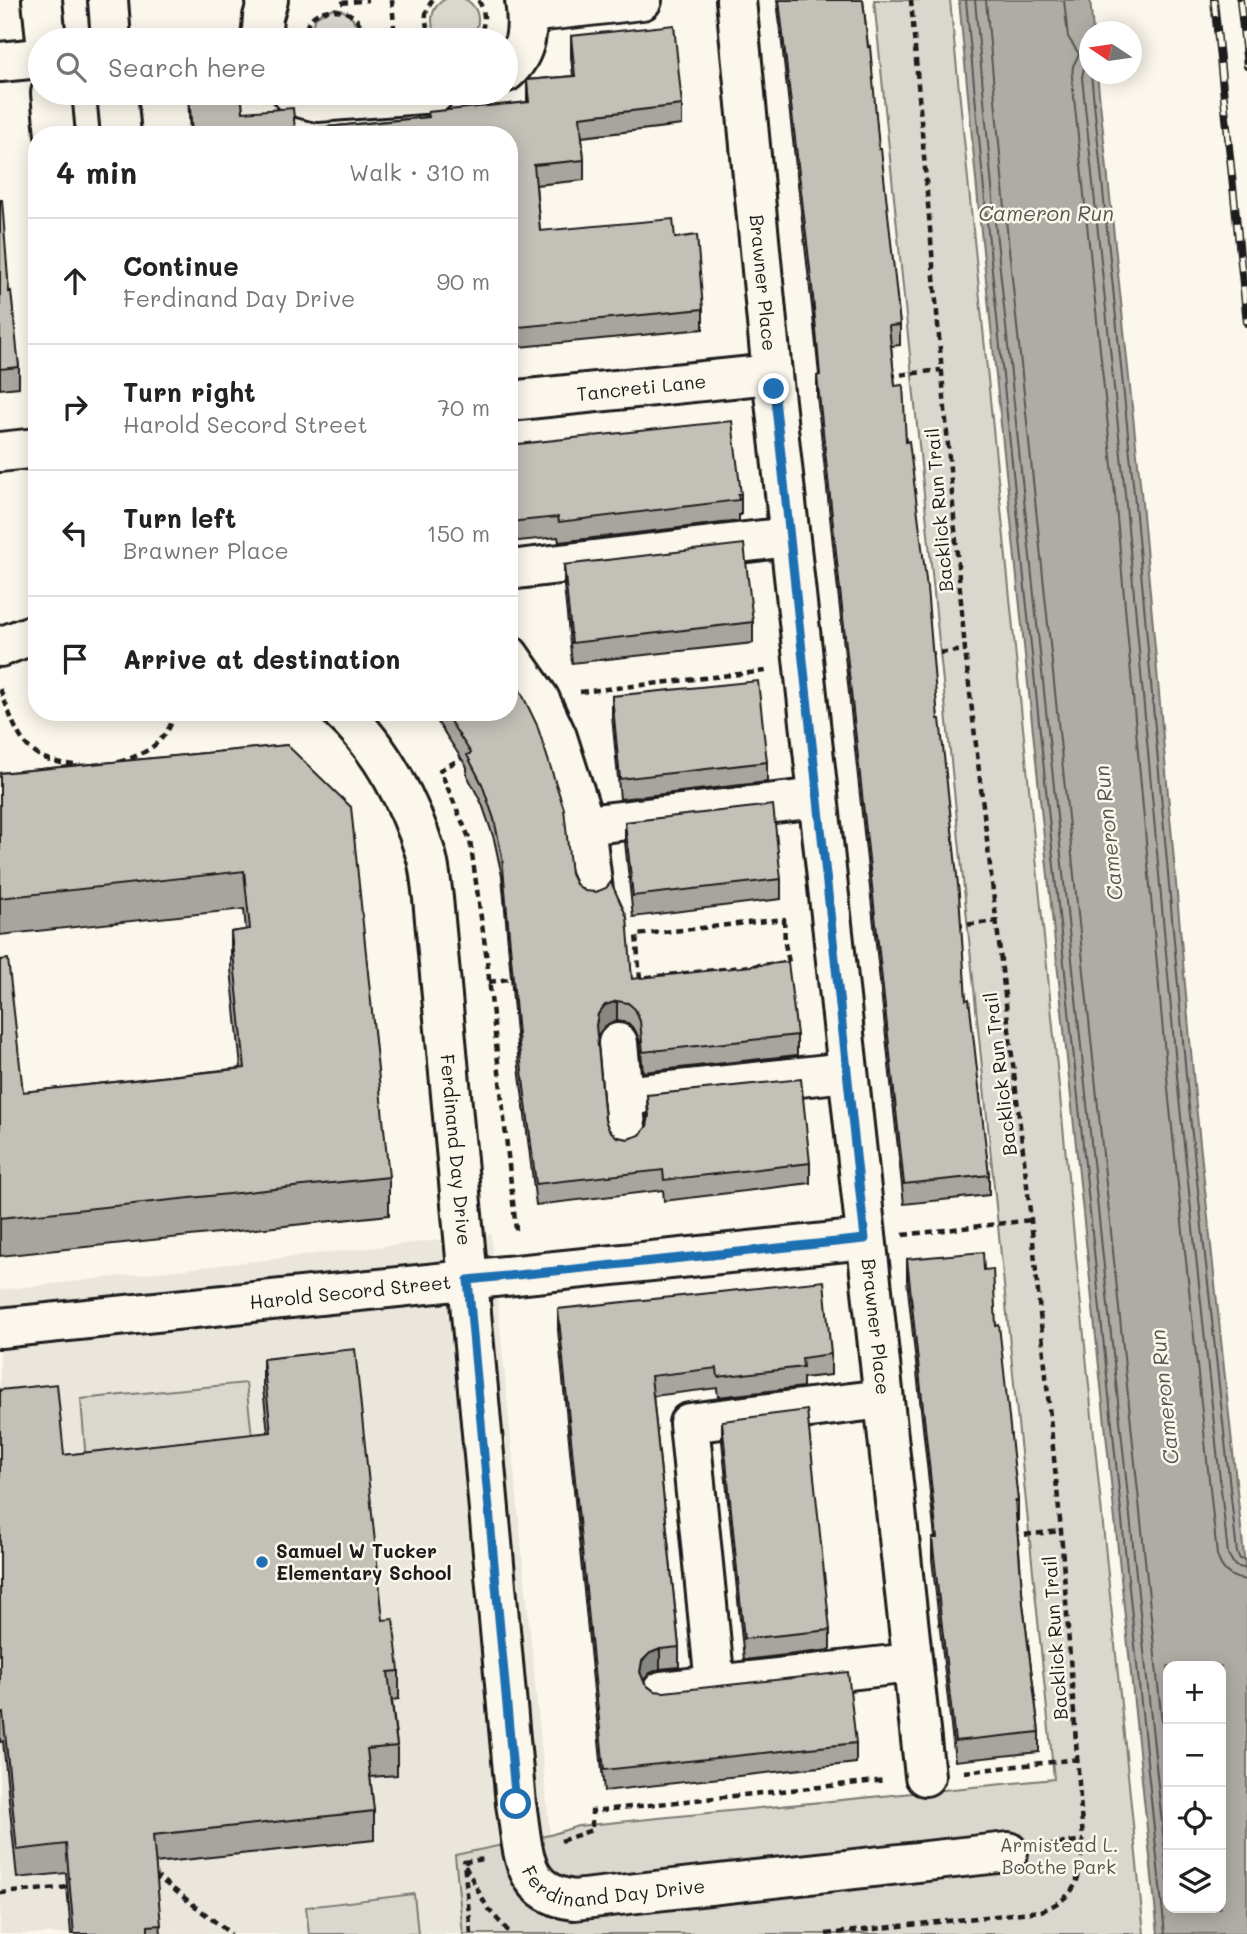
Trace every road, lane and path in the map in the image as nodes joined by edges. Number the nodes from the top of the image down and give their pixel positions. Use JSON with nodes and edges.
{"nodes":[{"id":1,"x":42,"y":0,"type":"edge"},
{"id":2,"x":108,"y":0,"type":"edge"},
{"id":3,"x":268,"y":0,"type":"edge"},
{"id":4,"x":368,"y":0,"type":"edge"},
{"id":5,"x":392,"y":0,"type":"edge"},
{"id":6,"x":433,"y":0,"type":"edge"},
{"id":7,"x":478,"y":0,"type":"edge"},
{"id":8,"x":642,"y":0,"type":"edge"},
{"id":9,"x":736,"y":0,"type":"edge"},
{"id":10,"x":911,"y":0,"type":"edge"},
{"id":11,"x":337,"y":4,"type":"junction"},
{"id":12,"x":526,"y":6,"type":"edge"},
{"id":13,"x":45,"y":28,"type":"edge"},
{"id":14,"x":110,"y":28,"type":"edge"},
{"id":15,"x":256,"y":28,"type":"edge"},
{"id":16,"x":306,"y":28,"type":"edge"},
{"id":17,"x":362,"y":28,"type":"edge"},
{"id":18,"x":394,"y":28,"type":"edge"},
{"id":19,"x":427,"y":28,"type":"edge"},
{"id":20,"x":483,"y":28,"type":"edge"},
{"id":21,"x":518,"y":58,"type":"edge"},
{"id":22,"x":28,"y":59,"type":"edge"},
{"id":23,"x":0,"y":62,"type":"edge"},
{"id":24,"x":52,"y":105,"type":"edge"},
{"id":25,"x":118,"y":105,"type":"edge"},
{"id":26,"x":54,"y":126,"type":"edge"},
{"id":27,"x":120,"y":126,"type":"edge"},
{"id":28,"x":941,"y":370,"type":"junction"},
{"id":29,"x":772,"y":374,"type":"junction"},
{"id":30,"x":877,"y":377,"type":"edge"},
{"id":31,"x":518,"y":400,"type":"edge"},
{"id":32,"x":28,"y":449,"type":"edge"},
{"id":33,"x":0,"y":452,"type":"edge"},
{"id":34,"x":789,"y":537,"type":"junction"},
{"id":35,"x":518,"y":569,"type":"edge"},
{"id":36,"x":28,"y":636,"type":"edge"},
{"id":37,"x":0,"y":647,"type":"edge"},
{"id":38,"x":965,"y":650,"type":"junction"},
{"id":39,"x":925,"y":654,"type":"edge"},
{"id":40,"x":804,"y":667,"type":"junction"},
{"id":41,"x":518,"y":668,"type":"edge"},
{"id":42,"x":0,"y":689,"type":"edge"},
{"id":43,"x":545,"y":711,"type":"junction"},
{"id":44,"x":171,"y":721,"type":"edge"},
{"id":45,"x":352,"y":721,"type":"edge"},
{"id":46,"x":475,"y":751,"type":"edge"},
{"id":47,"x":114,"y":764,"type":"edge"},
{"id":48,"x":86,"y":766,"type":"edge"},
{"id":49,"x":818,"y":798,"type":"junction"},
{"id":50,"x":585,"y":825,"type":"junction"},
{"id":51,"x":593,"y":891,"type":"edge"},
{"id":52,"x":997,"y":921,"type":"junction"},
{"id":53,"x":956,"y":926,"type":"edge"},
{"id":54,"x":833,"y":939,"type":"junction"},
{"id":55,"x":785,"y":944,"type":"junction"},
{"id":56,"x":639,"y":960,"type":"junction"},
{"id":57,"x":625,"y":962,"type":"edge"},
{"id":58,"x":516,"y":978,"type":"edge"},
{"id":59,"x":489,"y":982,"type":"junction"},
{"id":60,"x":618,"y":1043,"type":"dead end"},
{"id":61,"x":847,"y":1072,"type":"junction"},
{"id":62,"x":623,"y":1097,"type":"junction"},
{"id":63,"x":627,"y":1138,"type":"edge"},
{"id":64,"x":1031,"y":1220,"type":"junction"},
{"id":65,"x":516,"y":1230,"type":"dead end"},
{"id":66,"x":865,"y":1239,"type":"junction"},
{"id":67,"x":468,"y":1280,"type":"junction"},
{"id":68,"x":0,"y":1328,"type":"edge"},
{"id":69,"x":883,"y":1399,"type":"junction"},
{"id":70,"x":1061,"y":1531,"type":"junction"},
{"id":71,"x":1007,"y":1537,"type":"edge"},
{"id":72,"x":911,"y":1663,"type":"junction"},
{"id":73,"x":715,"y":1685,"type":"junction"},
{"id":74,"x":662,"y":1691,"type":"edge"},
{"id":75,"x":1078,"y":1759,"type":"junction"},
{"id":76,"x":925,"y":1776,"type":"junction"},
{"id":77,"x":1008,"y":1852,"type":"dead end"},
{"id":78,"x":524,"y":1855,"type":"junction"},
{"id":79,"x":464,"y":1862,"type":"junction"},
{"id":80,"x":146,"y":1879,"type":"edge"},
{"id":81,"x":80,"y":1886,"type":"edge"},
{"id":82,"x":0,"y":1894,"type":"edge"},
{"id":83,"x":231,"y":1934,"type":"edge"},
{"id":84,"x":471,"y":1934,"type":"edge"},
{"id":85,"x":512,"y":1934,"type":"edge"},
{"id":86,"x":826,"y":1934,"type":"edge"}],
"edges":[{"from":1,"to":13,"type":"street"},
{"from":2,"to":14,"type":"street"},
{"from":3,"to":15,"type":"street"},
{"from":4,"to":11,"type":"path"},
{"from":5,"to":18,"type":"path"},
{"from":6,"to":19,"type":"path"},
{"from":7,"to":20,"type":"path"},
{"from":8,"to":12,"type":"street"},
{"from":9,"to":29,"type":"street","name":"Brawner Place"},
{"from":10,"to":28,"type":"path","name":"Backlick Run Trail"},
{"from":11,"to":16,"type":"path"},
{"from":11,"to":17,"type":"path"},
{"from":12,"to":21,"type":"street"},
{"from":22,"to":23,"type":"street"},
{"from":24,"to":26,"type":"street"},
{"from":25,"to":27,"type":"street"},
{"from":28,"to":30,"type":"path"},
{"from":28,"to":38,"type":"path","name":"Backlick Run Trail"},
{"from":29,"to":31,"type":"street","name":"Tancreti Lane"},
{"from":29,"to":34,"type":"street","name":"Brawner Place"},
{"from":32,"to":33,"type":"street"},
{"from":34,"to":35,"type":"street"},
{"from":34,"to":40,"type":"street","name":"Brawner Place"},
{"from":36,"to":37,"type":"street"},
{"from":38,"to":39,"type":"path"},
{"from":38,"to":52,"type":"path","name":"Backlick Run Trail"},
{"from":40,"to":43,"type":"path"},
{"from":40,"to":49,"type":"street","name":"Brawner Place"},
{"from":41,"to":43,"type":"street"},
{"from":42,"to":48,"type":"path"},
{"from":43,"to":50,"type":"street"},
{"from":44,"to":47,"type":"path"},
{"from":45,"to":67,"type":"street","name":"Ferdinand Day Drive"},
{"from":46,"to":59,"type":"path"},
{"from":49,"to":50,"type":"street"},
{"from":49,"to":54,"type":"street","name":"Brawner Place"},
{"from":50,"to":51,"type":"street"},
{"from":52,"to":53,"type":"path"},
{"from":52,"to":64,"type":"path","name":"Backlick Run Trail"},
{"from":54,"to":55,"type":"path"},
{"from":54,"to":61,"type":"street","name":"Brawner Place"},
{"from":55,"to":56,"type":"path"},
{"from":55,"to":56,"type":"path"},
{"from":56,"to":57,"type":"path"},
{"from":58,"to":59,"type":"path"},
{"from":59,"to":65,"type":"path"},
{"from":60,"to":62,"type":"street"},
{"from":61,"to":62,"type":"street"},
{"from":61,"to":66,"type":"street","name":"Brawner Place"},
{"from":62,"to":63,"type":"street"},
{"from":64,"to":66,"type":"path"},
{"from":64,"to":70,"type":"path","name":"Backlick Run Trail"},
{"from":66,"to":67,"type":"street","name":"Harold Secord Street"},
{"from":66,"to":69,"type":"street","name":"Brawner Place"},
{"from":67,"to":68,"type":"street","name":"Harold Secord Street"},
{"from":67,"to":78,"type":"street","name":"Ferdinand Day Drive"},
{"from":69,"to":72,"type":"street","name":"Brawner Place"},
{"from":69,"to":73,"type":"street"},
{"from":70,"to":71,"type":"path"},
{"from":70,"to":75,"type":"path","name":"Backlick Run Trail"},
{"from":72,"to":73,"type":"street"},
{"from":72,"to":76,"type":"street","name":"Brawner Place"},
{"from":73,"to":74,"type":"street"},
{"from":75,"to":76,"type":"path"},
{"from":75,"to":86,"type":"path","name":"Backlick Run Trail"},
{"from":76,"to":78,"type":"path"},
{"from":77,"to":78,"type":"street","name":"Ferdinand Day Drive"},
{"from":78,"to":79,"type":"path"},
{"from":79,"to":84,"type":"path"},
{"from":79,"to":85,"type":"path"},
{"from":80,"to":83,"type":"path"},
{"from":81,"to":82,"type":"path"}]}
